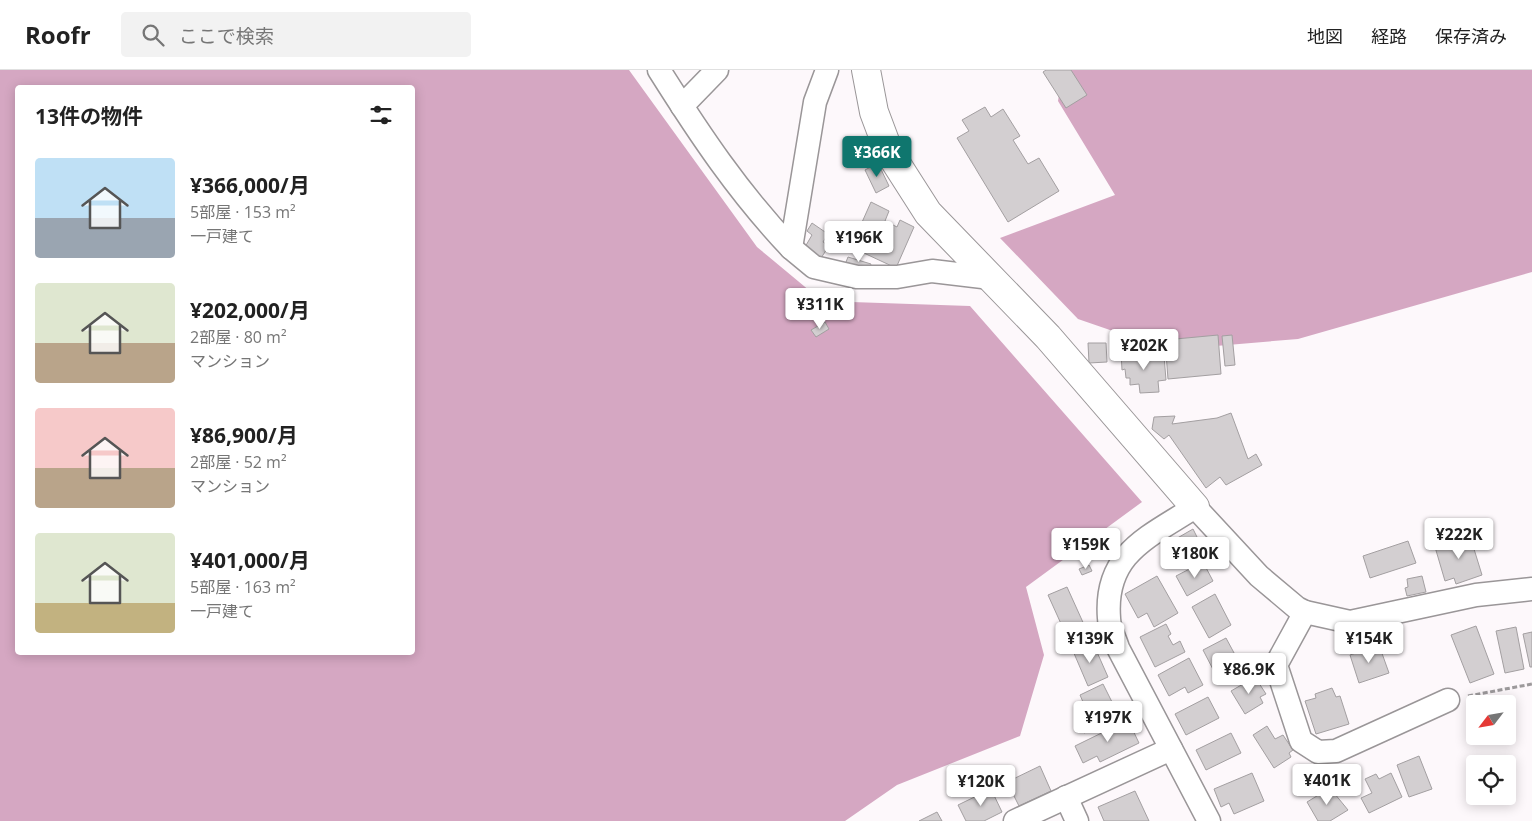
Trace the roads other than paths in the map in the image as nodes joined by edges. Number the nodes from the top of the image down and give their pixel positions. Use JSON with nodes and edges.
{"nodes":[{"id":1,"x":659,"y":70,"type":"edge"},
{"id":2,"x":717,"y":70,"type":"edge"},
{"id":3,"x":827,"y":70,"type":"edge"},
{"id":4,"x":864,"y":71,"type":"edge"},
{"id":5,"x":682,"y":106,"type":"junction"},
{"id":6,"x":791,"y":248,"type":"junction"},
{"id":7,"x":991,"y":278,"type":"junction"},
{"id":8,"x":1195,"y":507,"type":"junction"},
{"id":9,"x":1532,"y":589,"type":"edge"},
{"id":10,"x":1305,"y":612,"type":"junction"},
{"id":11,"x":1448,"y":700,"type":"road end"},
{"id":12,"x":1171,"y":749,"type":"junction"},
{"id":13,"x":1066,"y":797,"type":"junction"},
{"id":14,"x":1015,"y":821,"type":"edge"},
{"id":15,"x":1077,"y":821,"type":"edge"},
{"id":16,"x":1209,"y":821,"type":"edge"}],
"edges":[{"from":1,"to":5,"type":"street"},
{"from":2,"to":5,"type":"street"},
{"from":3,"to":6,"type":"street"},
{"from":4,"to":7,"type":"street"},
{"from":5,"to":6,"type":"street"},
{"from":6,"to":7,"type":"street"},
{"from":7,"to":8,"type":"street"},
{"from":8,"to":10,"type":"street"},
{"from":8,"to":12,"type":"street"},
{"from":9,"to":10,"type":"street"},
{"from":10,"to":11,"type":"street"},
{"from":12,"to":13,"type":"street"},
{"from":12,"to":16,"type":"street"},
{"from":13,"to":14,"type":"street"},
{"from":13,"to":15,"type":"street"}]}
